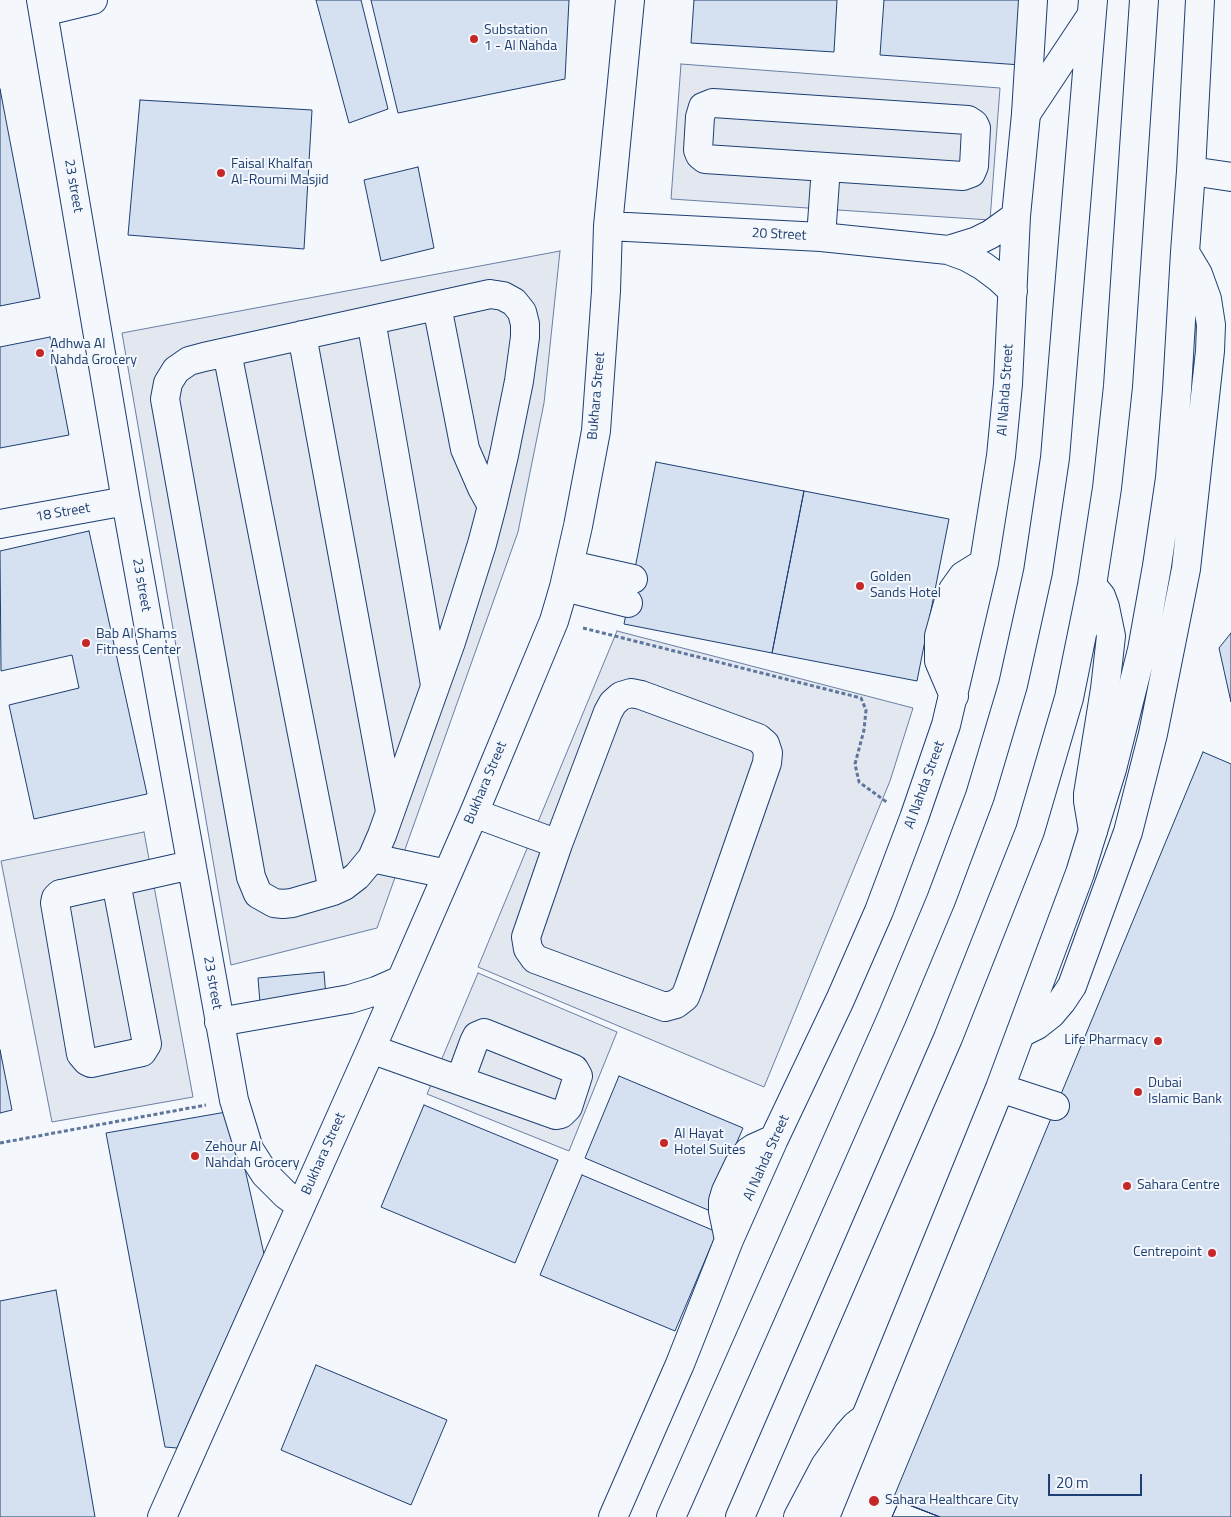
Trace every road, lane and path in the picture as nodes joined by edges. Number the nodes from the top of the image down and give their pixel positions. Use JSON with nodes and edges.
{"nodes":[{"id":1,"x":93,"y":0,"type":"edge"},
{"id":2,"x":630,"y":0,"type":"edge"},
{"id":3,"x":1033,"y":0,"type":"edge"},
{"id":4,"x":1144,"y":0,"type":"edge"},
{"id":5,"x":1200,"y":0,"type":"edge"},
{"id":6,"x":42,"y":6,"type":"edge"},
{"id":7,"x":1093,"y":6,"type":"edge"},
{"id":8,"x":1026,"y":114,"type":"junction"},
{"id":9,"x":826,"y":167,"type":"junction"},
{"id":10,"x":1192,"y":171,"type":"junction"},
{"id":11,"x":1231,"y":177,"type":"edge"},
{"id":12,"x":1016,"y":216,"type":"junction"},
{"id":13,"x":608,"y":226,"type":"junction"},
{"id":14,"x":821,"y":237,"type":"junction"},
{"id":15,"x":948,"y":250,"type":"junction"},
{"id":16,"x":1185,"y":252,"type":"junction"},
{"id":17,"x":1013,"y":292,"type":"junction"},
{"id":18,"x":437,"y":306,"type":"junction"},
{"id":19,"x":371,"y":320,"type":"junction"},
{"id":20,"x":302,"y":335,"type":"junction"},
{"id":21,"x":227,"y":352,"type":"junction"},
{"id":22,"x":126,"y":501,"type":"junction"},
{"id":23,"x":492,"y":506,"type":"junction"},
{"id":24,"x":0,"y":524,"type":"edge"},
{"id":25,"x":567,"y":576,"type":"junction"},
{"id":26,"x":1092,"y":585,"type":"junction"},
{"id":27,"x":630,"y":591,"type":"dead end"},
{"id":28,"x":554,"y":621,"type":"junction"},
{"id":29,"x":435,"y":686,"type":"junction"},
{"id":30,"x":894,"y":807,"type":"dead end"},
{"id":31,"x":390,"y":813,"type":"junction"},
{"id":32,"x":474,"y":813,"type":"junction"},
{"id":33,"x":1093,"y":831,"type":"junction"},
{"id":34,"x":558,"y":844,"type":"junction"},
{"id":35,"x":372,"y":858,"type":"junction"},
{"id":36,"x":191,"y":865,"type":"junction"},
{"id":37,"x":447,"y":874,"type":"junction"},
{"id":38,"x":116,"y":882,"type":"junction"},
{"id":39,"x":333,"y":891,"type":"junction"},
{"id":40,"x":401,"y":980,"type":"junction"},
{"id":41,"x":219,"y":1022,"type":"junction"},
{"id":42,"x":1021,"y":1033,"type":"junction"},
{"id":43,"x":371,"y":1049,"type":"junction"},
{"id":44,"x":460,"y":1080,"type":"dead end"},
{"id":45,"x":1000,"y":1088,"type":"junction"},
{"id":46,"x":234,"y":1100,"type":"junction"},
{"id":47,"x":1055,"y":1106,"type":"dead end"},
{"id":48,"x":0,"y":1143,"type":"edge"},
{"id":49,"x":301,"y":1206,"type":"junction"},
{"id":50,"x":865,"y":1418,"type":"junction"},
{"id":51,"x":162,"y":1517,"type":"edge"},
{"id":52,"x":613,"y":1517,"type":"edge"},
{"id":53,"x":671,"y":1517,"type":"edge"},
{"id":54,"x":740,"y":1517,"type":"edge"},
{"id":55,"x":798,"y":1517,"type":"edge"},
{"id":56,"x":826,"y":1517,"type":"edge"}],
"edges":[{"from":1,"to":6,"type":"street"},
{"from":2,"to":13,"type":"street","name":"Bukhara Street"},
{"from":3,"to":8,"type":"street","name":"Al Nahda Street"},
{"from":4,"to":26,"type":"street"},
{"from":5,"to":10,"type":"street"},
{"from":6,"to":22,"type":"street","name":"23 street"},
{"from":7,"to":8,"type":"street"},
{"from":7,"to":53,"type":"street"},
{"from":8,"to":12,"type":"street","name":"Al Nahda Street"},
{"from":9,"to":9,"type":"street"},
{"from":9,"to":14,"type":"street"},
{"from":10,"to":11,"type":"street"},
{"from":10,"to":16,"type":"street"},
{"from":12,"to":15,"type":"street","name":"20 Street"},
{"from":12,"to":17,"type":"street","name":"Al Nahda Street"},
{"from":13,"to":14,"type":"street","name":"20 Street"},
{"from":13,"to":25,"type":"street","name":"Bukhara Street"},
{"from":14,"to":15,"type":"street","name":"20 Street"},
{"from":15,"to":17,"type":"street","name":"20 Street"},
{"from":16,"to":33,"type":"street"},
{"from":16,"to":42,"type":"street"},
{"from":17,"to":52,"type":"street","name":"Al Nahda Street"},
{"from":18,"to":19,"type":"street"},
{"from":18,"to":23,"type":"street"},
{"from":18,"to":23,"type":"street"},
{"from":19,"to":20,"type":"street"},
{"from":19,"to":29,"type":"street"},
{"from":20,"to":21,"type":"street"},
{"from":20,"to":31,"type":"street"},
{"from":21,"to":39,"type":"street"},
{"from":21,"to":39,"type":"street"},
{"from":22,"to":24,"type":"street","name":"18 Street"},
{"from":22,"to":36,"type":"street","name":"23 street"},
{"from":23,"to":29,"type":"street"},
{"from":25,"to":27,"type":"street"},
{"from":25,"to":28,"type":"street","name":"Bukhara Street"},
{"from":26,"to":33,"type":"street"},
{"from":26,"to":54,"type":"street"},
{"from":28,"to":30,"type":"path"},
{"from":28,"to":32,"type":"street","name":"Bukhara Street"},
{"from":29,"to":31,"type":"street"},
{"from":31,"to":35,"type":"street"},
{"from":32,"to":34,"type":"street"},
{"from":32,"to":37,"type":"street","name":"Bukhara Street"},
{"from":33,"to":42,"type":"street"},
{"from":34,"to":34,"type":"street"},
{"from":35,"to":37,"type":"street"},
{"from":35,"to":39,"type":"street"},
{"from":36,"to":38,"type":"street"},
{"from":36,"to":41,"type":"street","name":"23 street"},
{"from":37,"to":40,"type":"street","name":"Bukhara Street"},
{"from":38,"to":38,"type":"street"},
{"from":40,"to":41,"type":"street"},
{"from":40,"to":43,"type":"street","name":"Bukhara Street"},
{"from":41,"to":46,"type":"street","name":"23 street"},
{"from":42,"to":45,"type":"street"},
{"from":43,"to":44,"type":"street"},
{"from":43,"to":49,"type":"street","name":"Bukhara Street"},
{"from":45,"to":47,"type":"street"},
{"from":45,"to":50,"type":"street"},
{"from":46,"to":48,"type":"path"},
{"from":46,"to":49,"type":"street","name":"23 street"},
{"from":49,"to":51,"type":"street","name":"Bukhara Street"},
{"from":50,"to":55,"type":"street"},
{"from":50,"to":56,"type":"street"}]}
